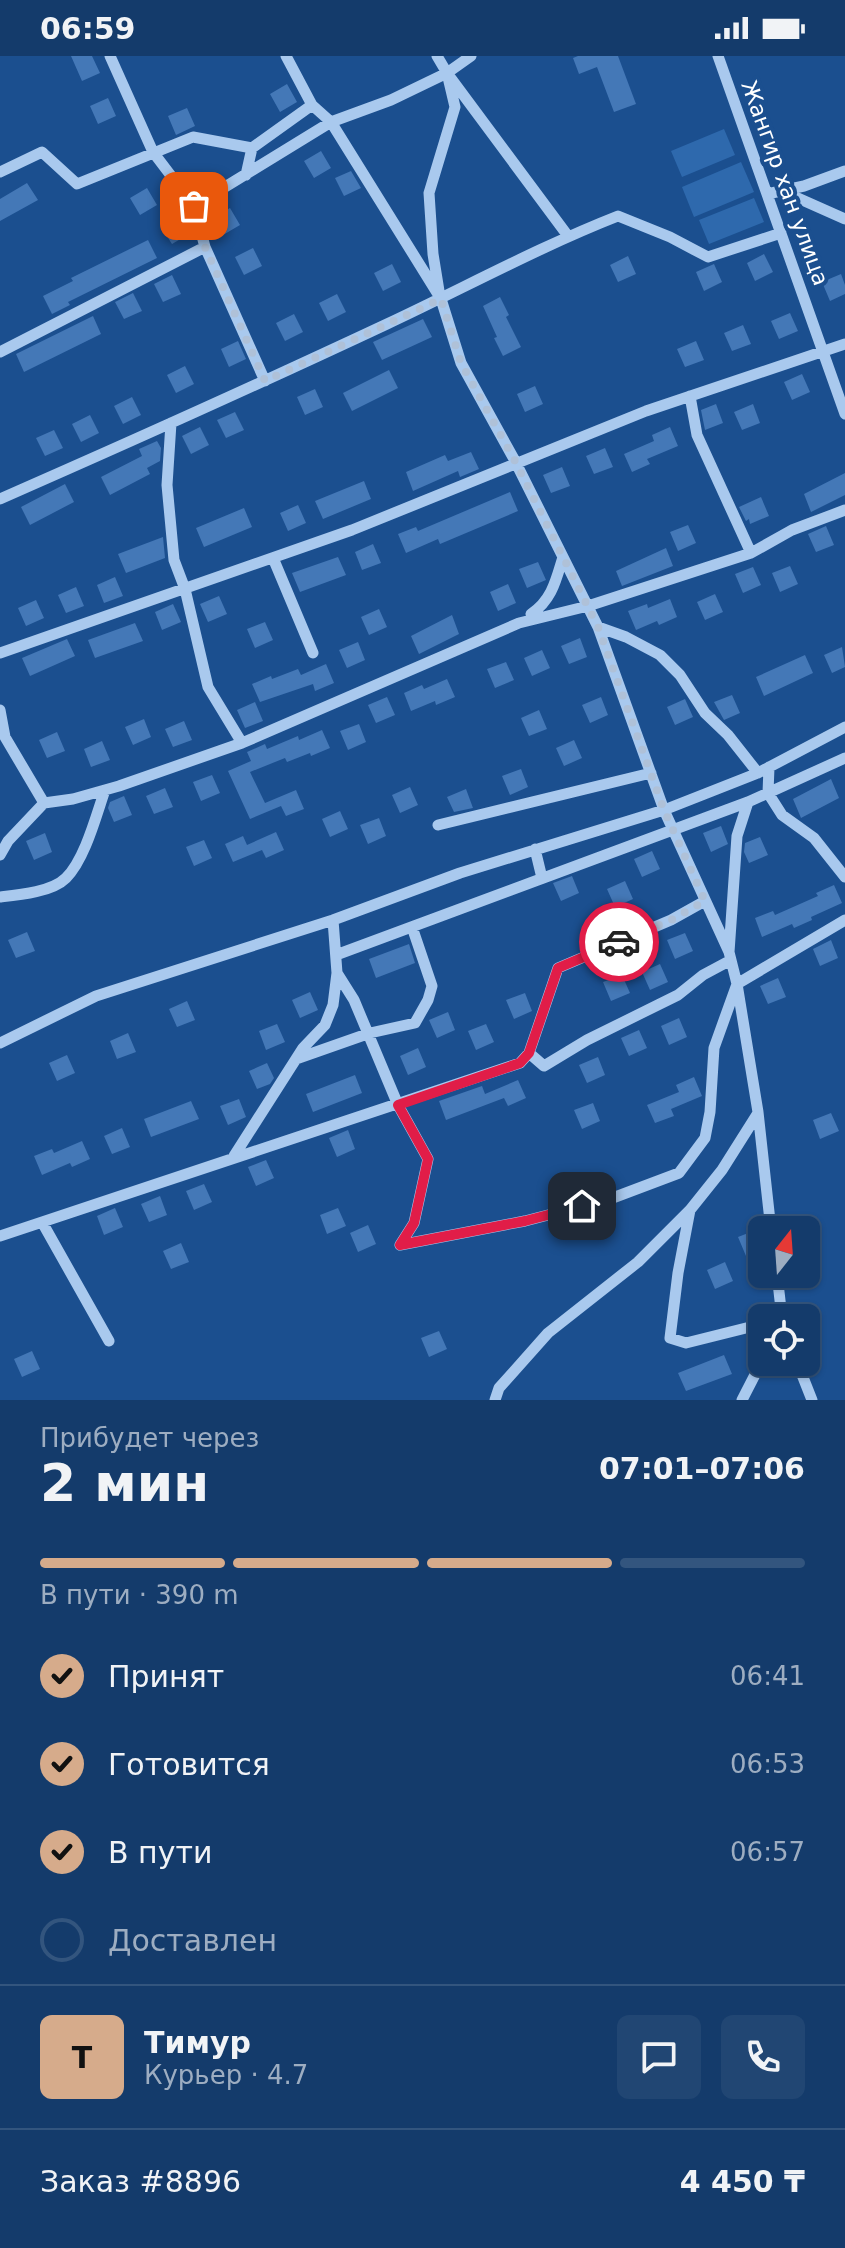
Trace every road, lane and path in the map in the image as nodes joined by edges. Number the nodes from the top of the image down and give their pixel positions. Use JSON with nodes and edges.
{"nodes":[{"id":1,"x":110,"y":56,"type":"edge"},
{"id":2,"x":286,"y":56,"type":"edge"},
{"id":3,"x":437,"y":56,"type":"edge"},
{"id":4,"x":471,"y":56,"type":"edge"},
{"id":5,"x":718,"y":56,"type":"edge"},
{"id":6,"x":447,"y":73,"type":"junction"},
{"id":7,"x":312,"y":105,"type":"junction"},
{"id":8,"x":331,"y":122,"type":"junction"},
{"id":9,"x":252,"y":148,"type":"junction"},
{"id":10,"x":153,"y":152,"type":"junction"},
{"id":11,"x":845,"y":171,"type":"edge"},
{"id":12,"x":0,"y":172,"type":"edge"},
{"id":13,"x":246,"y":175,"type":"junction"},
{"id":14,"x":782,"y":190,"type":"junction"},
{"id":15,"x":767,"y":194,"type":"junction"},
{"id":16,"x":194,"y":206,"type":"junction"},
{"id":17,"x":845,"y":219,"type":"edge"},
{"id":18,"x":781,"y":233,"type":"junction"},
{"id":19,"x":568,"y":236,"type":"junction"},
{"id":20,"x":205,"y":247,"type":"junction"},
{"id":21,"x":441,"y":299,"type":"junction"},
{"id":22,"x":845,"y":344,"type":"edge"},
{"id":23,"x":0,"y":352,"type":"edge"},
{"id":24,"x":824,"y":352,"type":"junction"},
{"id":25,"x":265,"y":381,"type":"junction"},
{"id":26,"x":690,"y":396,"type":"junction"},
{"id":27,"x":845,"y":414,"type":"edge"},
{"id":28,"x":171,"y":423,"type":"junction"},
{"id":29,"x":515,"y":461,"type":"junction"},
{"id":30,"x":0,"y":499,"type":"edge"},
{"id":31,"x":845,"y":510,"type":"edge"},
{"id":32,"x":751,"y":553,"type":"junction"},
{"id":33,"x":563,"y":557,"type":"junction"},
{"id":34,"x":273,"y":558,"type":"junction"},
{"id":35,"x":185,"y":589,"type":"junction"},
{"id":36,"x":588,"y":606,"type":"junction"},
{"id":37,"x":519,"y":623,"type":"junction"},
{"id":38,"x":598,"y":627,"type":"junction"},
{"id":39,"x":0,"y":653,"type":"edge"},
{"id":40,"x":313,"y":653,"type":"dead end"},
{"id":41,"x":0,"y":710,"type":"edge"},
{"id":42,"x":845,"y":727,"type":"edge"},
{"id":43,"x":242,"y":743,"type":"junction"},
{"id":44,"x":845,"y":758,"type":"edge"},
{"id":45,"x":763,"y":770,"type":"junction"},
{"id":46,"x":651,"y":773,"type":"junction"},
{"id":47,"x":105,"y":790,"type":"junction"},
{"id":48,"x":768,"y":793,"type":"junction"},
{"id":49,"x":748,"y":802,"type":"junction"},
{"id":50,"x":44,"y":803,"type":"junction"},
{"id":51,"x":664,"y":810,"type":"junction"},
{"id":52,"x":438,"y":825,"type":"dead end"},
{"id":53,"x":672,"y":828,"type":"junction"},
{"id":54,"x":535,"y":849,"type":"junction"},
{"id":55,"x":0,"y":855,"type":"edge"},
{"id":56,"x":845,"y":877,"type":"edge"},
{"id":57,"x":542,"y":878,"type":"junction"},
{"id":58,"x":0,"y":897,"type":"edge"},
{"id":59,"x":705,"y":901,"type":"junction"},
{"id":60,"x":333,"y":920,"type":"junction"},
{"id":61,"x":845,"y":920,"type":"edge"},
{"id":62,"x":412,"y":927,"type":"junction"},
{"id":63,"x":336,"y":955,"type":"junction"},
{"id":64,"x":730,"y":956,"type":"junction"},
{"id":65,"x":337,"y":973,"type":"junction"},
{"id":66,"x":737,"y":984,"type":"junction"},
{"id":67,"x":370,"y":1033,"type":"junction"},
{"id":68,"x":0,"y":1043,"type":"edge"},
{"id":69,"x":529,"y":1053,"type":"junction"},
{"id":70,"x":296,"y":1059,"type":"junction"},
{"id":71,"x":398,"y":1105,"type":"junction"},
{"id":72,"x":758,"y":1112,"type":"junction"},
{"id":73,"x":234,"y":1156,"type":"junction"},
{"id":74,"x":690,"y":1210,"type":"junction"},
{"id":75,"x":769,"y":1216,"type":"edge"},
{"id":76,"x":42,"y":1222,"type":"junction"},
{"id":77,"x":0,"y":1236,"type":"edge"},
{"id":78,"x":748,"y":1328,"type":"edge"},
{"id":79,"x":109,"y":1341,"type":"dead end"},
{"id":80,"x":754,"y":1376,"type":"edge"},
{"id":81,"x":803,"y":1376,"type":"edge"},
{"id":82,"x":495,"y":1400,"type":"edge"},
{"id":83,"x":742,"y":1400,"type":"edge"},
{"id":84,"x":812,"y":1400,"type":"edge"}],
"edges":[{"from":1,"to":10,"type":"street"},
{"from":2,"to":7,"type":"street"},
{"from":3,"to":6,"type":"street"},
{"from":4,"to":6,"type":"street"},
{"from":5,"to":15,"type":"street","name":"Жангир хан улица"},
{"from":6,"to":8,"type":"street"},
{"from":6,"to":19,"type":"street"},
{"from":6,"to":21,"type":"street"},
{"from":7,"to":8,"type":"street"},
{"from":7,"to":9,"type":"street"},
{"from":8,"to":13,"type":"street"},
{"from":8,"to":21,"type":"street"},
{"from":9,"to":10,"type":"street"},
{"from":9,"to":13,"type":"street"},
{"from":10,"to":12,"type":"street"},
{"from":10,"to":16,"type":"street"},
{"from":11,"to":14,"type":"street"},
{"from":13,"to":16,"type":"street"},
{"from":14,"to":15,"type":"street"},
{"from":14,"to":17,"type":"street"},
{"from":15,"to":18,"type":"street","name":"Жангир хан улица"},
{"from":16,"to":20,"type":"street"},
{"from":18,"to":19,"type":"street"},
{"from":18,"to":24,"type":"street","name":"Жангир хан улица"},
{"from":19,"to":21,"type":"street"},
{"from":20,"to":23,"type":"street"},
{"from":20,"to":25,"type":"street"},
{"from":21,"to":25,"type":"street"},
{"from":21,"to":29,"type":"street"},
{"from":22,"to":24,"type":"street"},
{"from":24,"to":26,"type":"street"},
{"from":24,"to":27,"type":"street","name":"Жангир хан улица"},
{"from":25,"to":28,"type":"street"},
{"from":26,"to":29,"type":"street"},
{"from":26,"to":32,"type":"street"},
{"from":28,"to":30,"type":"street"},
{"from":28,"to":35,"type":"street"},
{"from":29,"to":33,"type":"street"},
{"from":29,"to":34,"type":"street"},
{"from":31,"to":32,"type":"street"},
{"from":32,"to":36,"type":"street"},
{"from":33,"to":36,"type":"street"},
{"from":33,"to":37,"type":"street"},
{"from":34,"to":35,"type":"street"},
{"from":34,"to":40,"type":"street"},
{"from":35,"to":39,"type":"street"},
{"from":35,"to":43,"type":"street"},
{"from":36,"to":37,"type":"street"},
{"from":36,"to":38,"type":"street"},
{"from":37,"to":43,"type":"street"},
{"from":38,"to":45,"type":"street"},
{"from":38,"to":46,"type":"street"},
{"from":41,"to":50,"type":"street"},
{"from":42,"to":45,"type":"street"},
{"from":43,"to":47,"type":"street"},
{"from":44,"to":48,"type":"street"},
{"from":45,"to":48,"type":"street"},
{"from":45,"to":51,"type":"street"},
{"from":46,"to":51,"type":"street"},
{"from":46,"to":52,"type":"street"},
{"from":47,"to":50,"type":"street"},
{"from":47,"to":58,"type":"street"},
{"from":48,"to":49,"type":"street"},
{"from":48,"to":56,"type":"street"},
{"from":49,"to":53,"type":"street"},
{"from":49,"to":64,"type":"street"},
{"from":50,"to":55,"type":"street"},
{"from":51,"to":53,"type":"street"},
{"from":51,"to":54,"type":"street"},
{"from":53,"to":57,"type":"street"},
{"from":53,"to":59,"type":"street"},
{"from":54,"to":57,"type":"street"},
{"from":54,"to":60,"type":"street"},
{"from":57,"to":62,"type":"street"},
{"from":59,"to":64,"type":"street"},
{"from":59,"to":69,"type":"street"},
{"from":60,"to":63,"type":"street"},
{"from":60,"to":68,"type":"street"},
{"from":61,"to":66,"type":"street"},
{"from":62,"to":63,"type":"street"},
{"from":62,"to":67,"type":"street"},
{"from":63,"to":65,"type":"street"},
{"from":64,"to":66,"type":"street"},
{"from":64,"to":69,"type":"street"},
{"from":65,"to":67,"type":"street"},
{"from":65,"to":70,"type":"street"},
{"from":66,"to":71,"type":"street"},
{"from":66,"to":72,"type":"street"},
{"from":67,"to":70,"type":"street"},
{"from":67,"to":71,"type":"street"},
{"from":69,"to":71,"type":"street"},
{"from":70,"to":73,"type":"street"},
{"from":71,"to":73,"type":"street"},
{"from":72,"to":74,"type":"street"},
{"from":72,"to":75,"type":"street"},
{"from":73,"to":76,"type":"street"},
{"from":74,"to":78,"type":"street"},
{"from":74,"to":82,"type":"street"},
{"from":76,"to":77,"type":"street"},
{"from":76,"to":79,"type":"street"},
{"from":80,"to":83,"type":"street"},
{"from":81,"to":84,"type":"street"}]}
